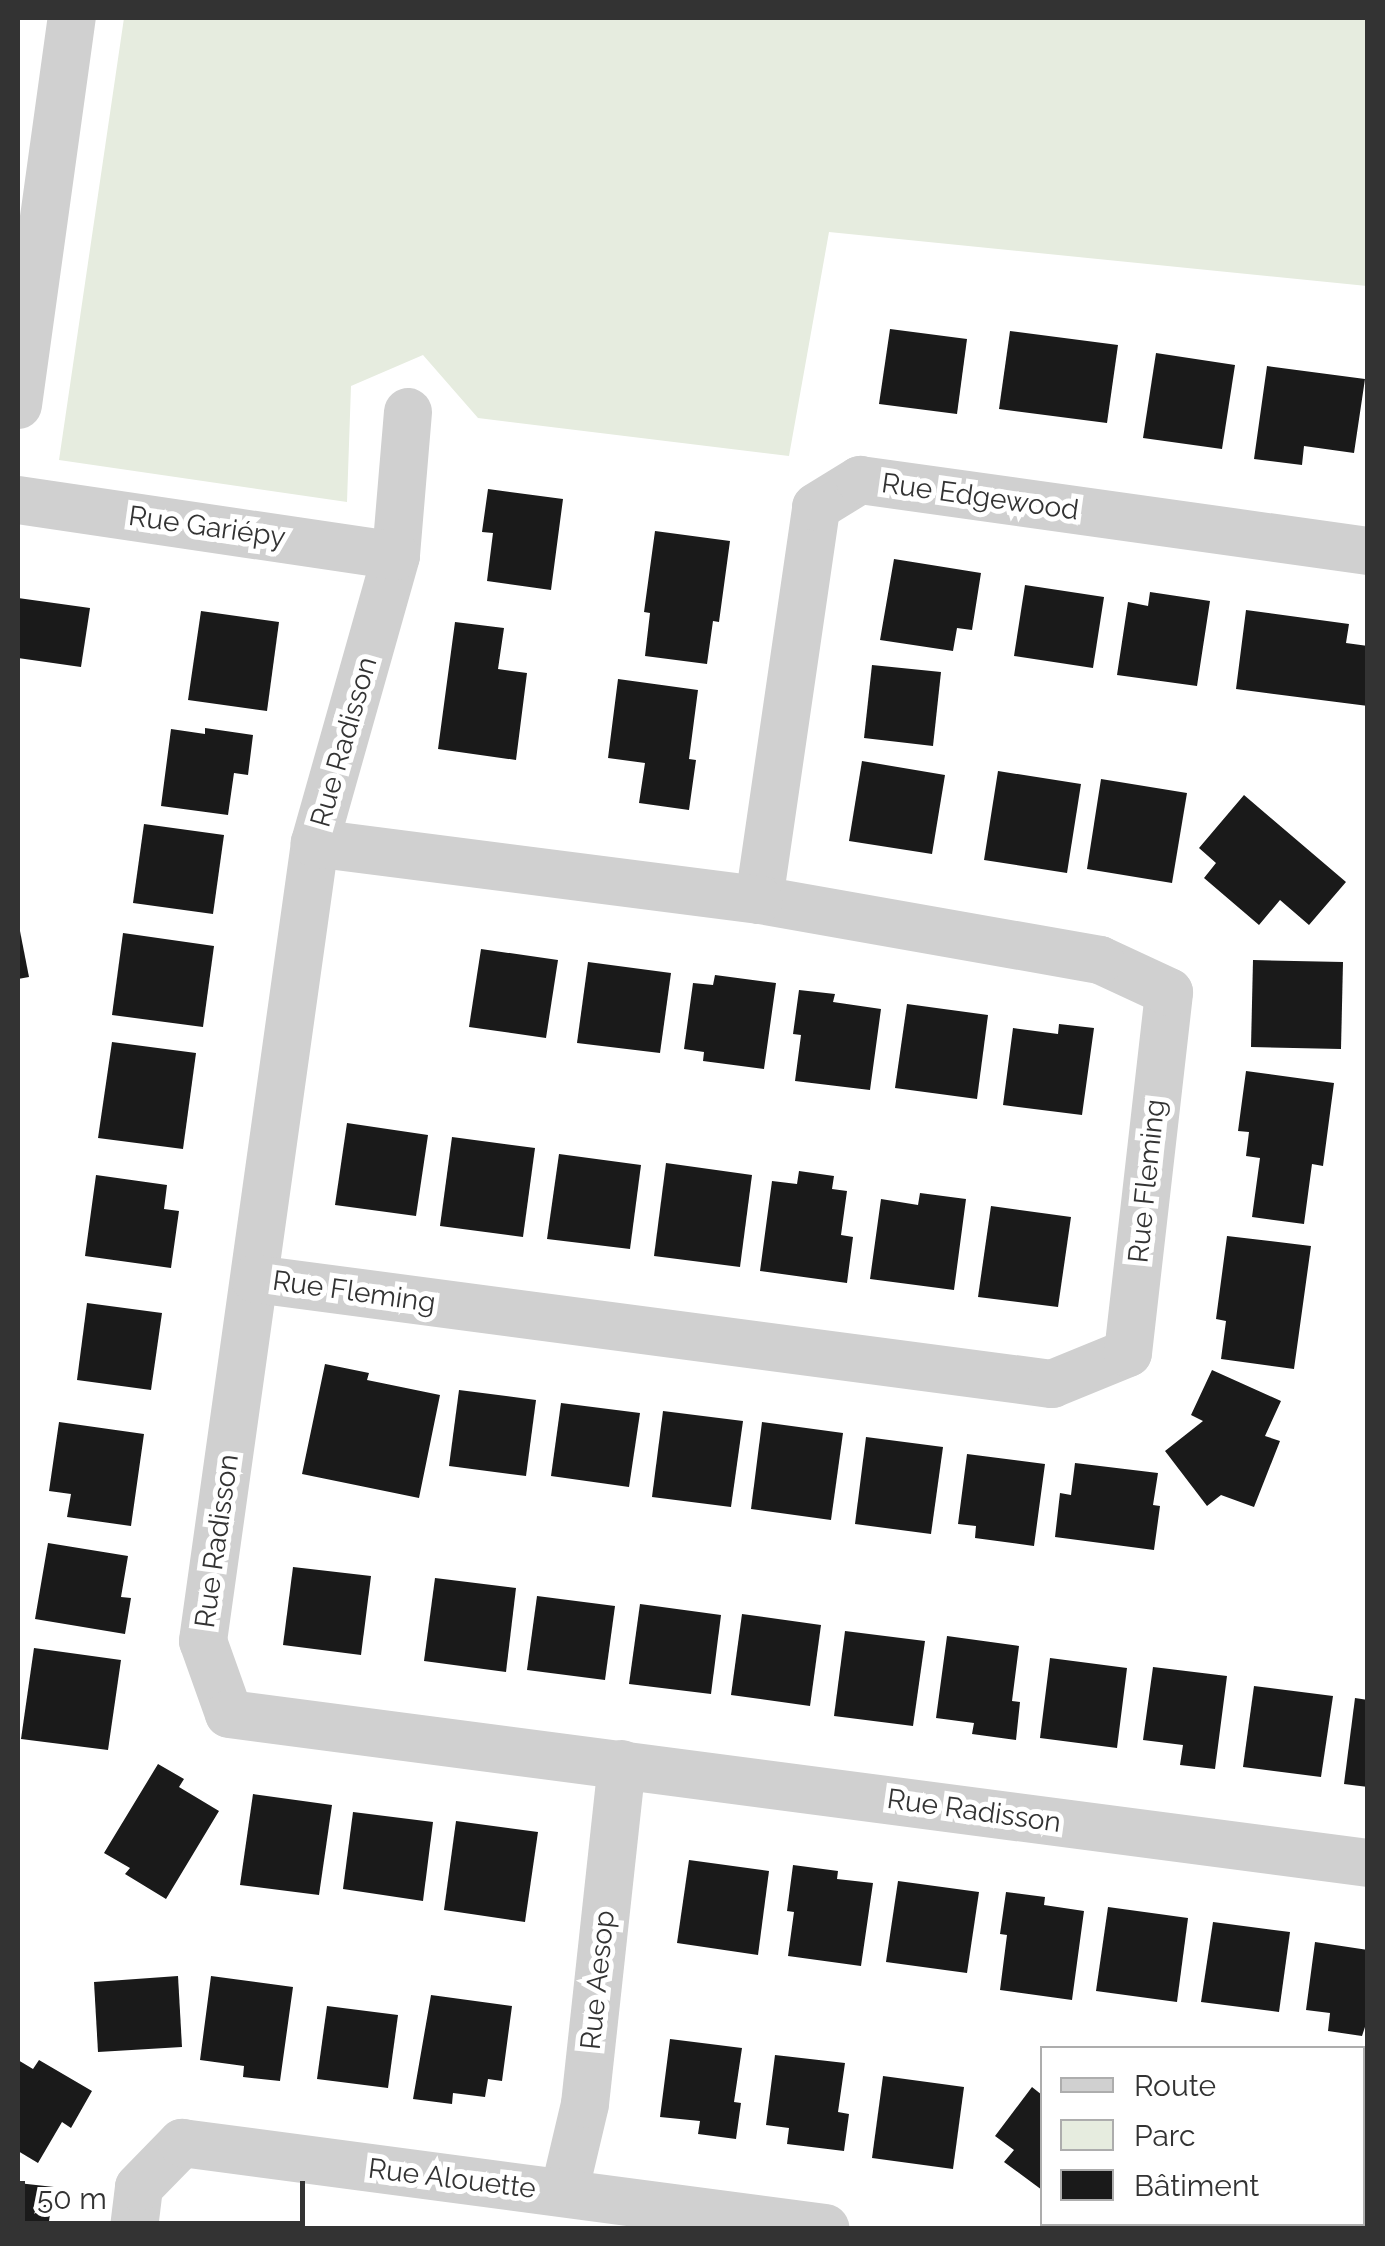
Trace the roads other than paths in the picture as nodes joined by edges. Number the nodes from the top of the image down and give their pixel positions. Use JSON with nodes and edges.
{"nodes":[{"id":1,"x":72,"y":18,"type":"edge"},
{"id":2,"x":18,"y":405,"type":"edge"},
{"id":3,"x":408,"y":412,"type":"dead end"},
{"id":4,"x":18,"y":500,"type":"edge"},
{"id":5,"x":1368,"y":550,"type":"edge"},
{"id":6,"x":396,"y":556,"type":"junction"},
{"id":7,"x":315,"y":843,"type":"junction"},
{"id":8,"x":759,"y":900,"type":"junction"},
{"id":9,"x":256,"y":1279,"type":"junction"},
{"id":10,"x":622,"y":1764,"type":"junction"},
{"id":11,"x":1368,"y":1863,"type":"edge"},
{"id":12,"x":564,"y":2194,"type":"junction"},
{"id":13,"x":134,"y":2228,"type":"edge"},
{"id":14,"x":825,"y":2228,"type":"edge"}],
"edges":[{"from":1,"to":2,"type":"street"},
{"from":3,"to":6,"type":"street","name":"Rue Radisson"},
{"from":4,"to":6,"type":"street","name":"Rue Gariépy"},
{"from":5,"to":8,"type":"street","name":"Rue Edgewood"},
{"from":6,"to":7,"type":"street","name":"Rue Radisson"},
{"from":7,"to":8,"type":"street","name":"Rue Fleming"},
{"from":7,"to":9,"type":"street","name":"Rue Radisson"},
{"from":8,"to":9,"type":"street","name":"Rue Fleming"},
{"from":9,"to":10,"type":"street","name":"Rue Radisson"},
{"from":10,"to":11,"type":"street","name":"Rue Radisson"},
{"from":10,"to":12,"type":"street","name":"Rue Aesop"},
{"from":12,"to":13,"type":"street","name":"Rue Alouette"},
{"from":12,"to":14,"type":"street","name":"Rue Alouette"}]}
